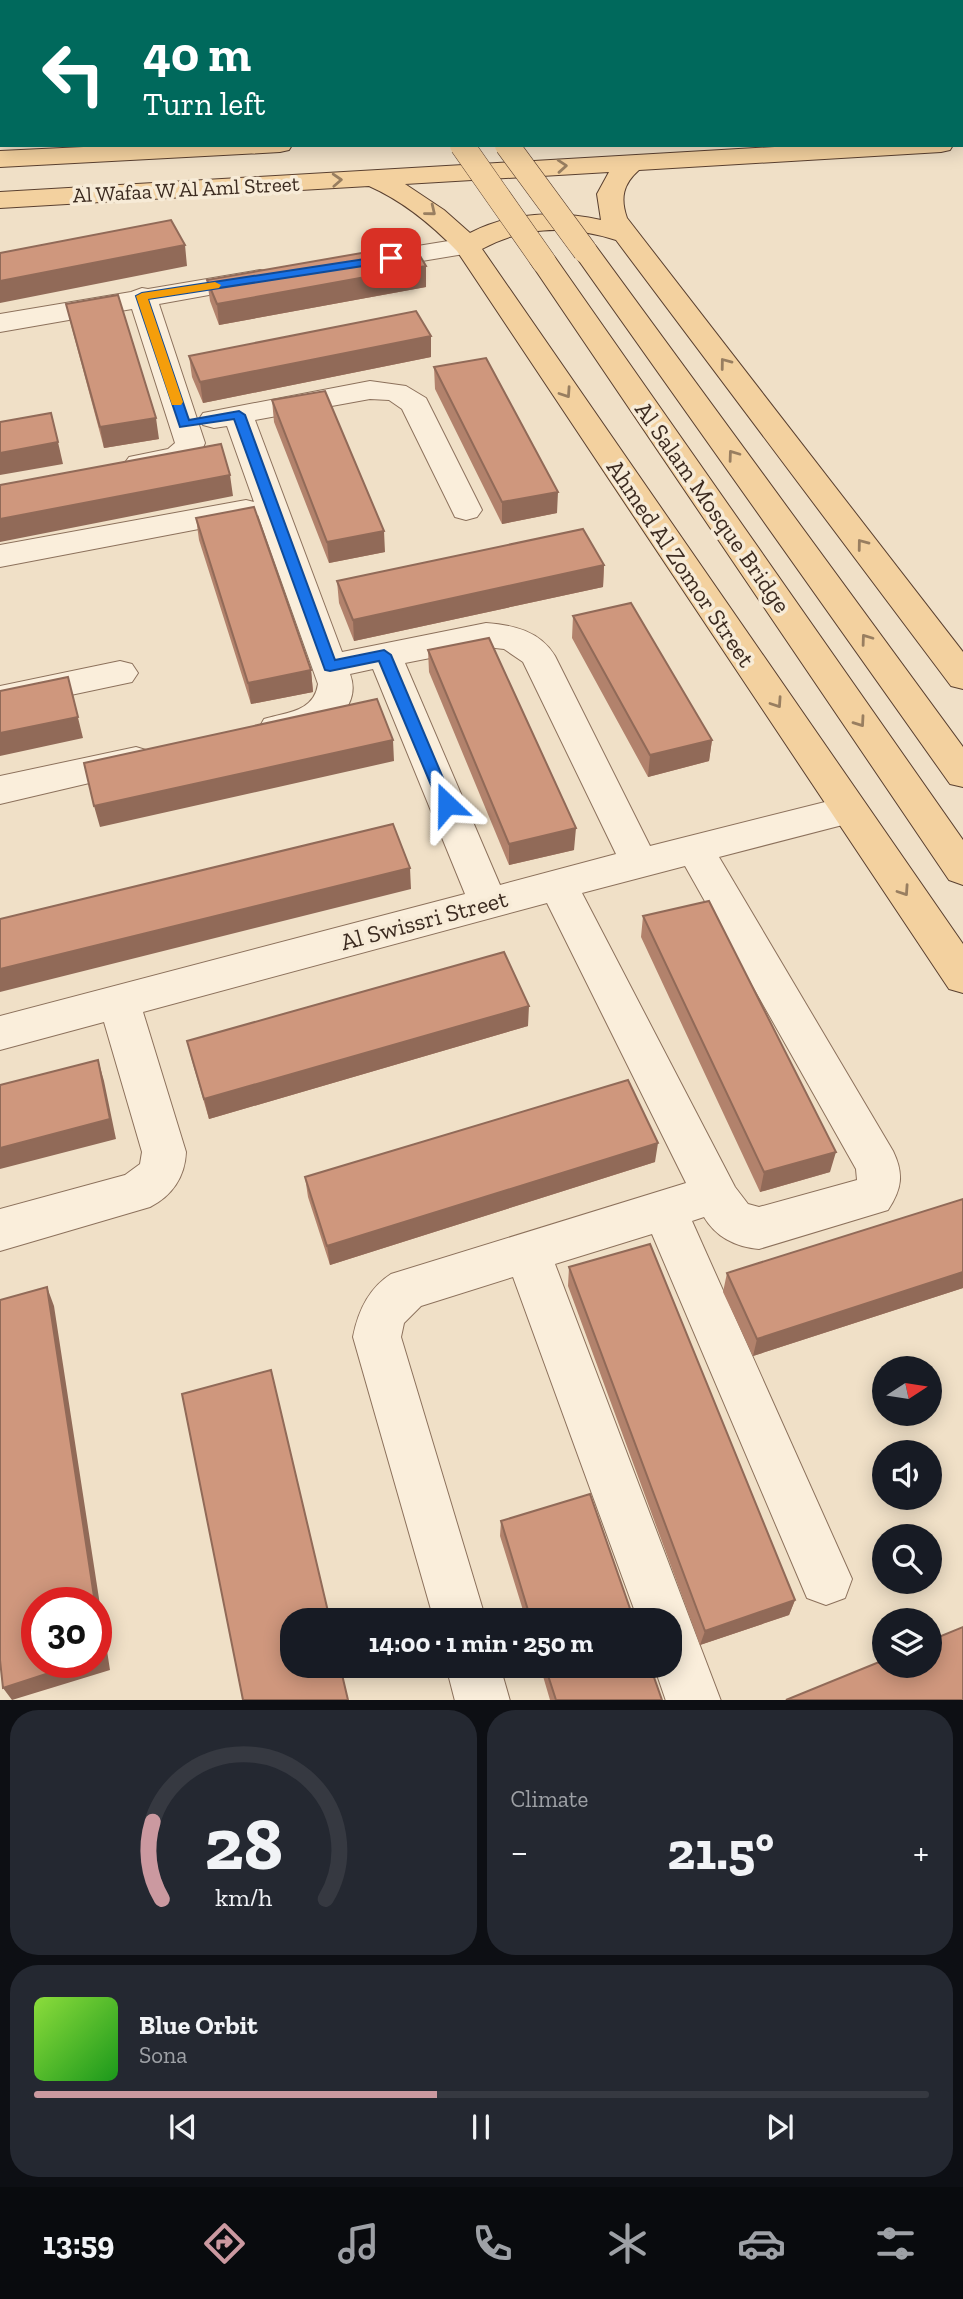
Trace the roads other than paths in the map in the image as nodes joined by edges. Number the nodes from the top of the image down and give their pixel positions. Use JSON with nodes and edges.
{"nodes":[{"id":1,"x":239,"y":147,"type":"edge"},
{"id":2,"x":463,"y":147,"type":"edge"},
{"id":3,"x":508,"y":147,"type":"edge"},
{"id":4,"x":905,"y":147,"type":"edge"},
{"id":5,"x":0,"y":159,"type":"edge"},
{"id":6,"x":632,"y":162,"type":"junction"},
{"id":7,"x":372,"y":178,"type":"junction"},
{"id":8,"x":0,"y":200,"type":"edge"},
{"id":9,"x":627,"y":235,"type":"junction"},
{"id":10,"x":467,"y":246,"type":"junction"},
{"id":11,"x":349,"y":265,"type":"edge"},
{"id":12,"x":280,"y":275,"type":"edge"},
{"id":13,"x":142,"y":296,"type":"junction"},
{"id":14,"x":0,"y":323,"type":"edge"},
{"id":15,"x":239,"y":415,"type":"junction"},
{"id":16,"x":184,"y":425,"type":"junction"},
{"id":17,"x":109,"y":470,"type":"edge"},
{"id":18,"x":272,"y":505,"type":"junction"},
{"id":19,"x":466,"y":510,"type":"dead end"},
{"id":20,"x":0,"y":556,"type":"edge"},
{"id":21,"x":384,"y":655,"type":"junction"},
{"id":22,"x":330,"y":666,"type":"junction"},
{"id":23,"x":120,"y":673,"type":"dead end"},
{"id":24,"x":963,"y":677,"type":"edge"},
{"id":25,"x":0,"y":698,"type":"edge"},
{"id":26,"x":244,"y":735,"type":"edge"},
{"id":27,"x":162,"y":754,"type":"edge"},
{"id":28,"x":963,"y":774,"type":"edge"},
{"id":29,"x":0,"y":790,"type":"edge"},
{"id":30,"x":849,"y":810,"type":"junction"},
{"id":31,"x":695,"y":849,"type":"junction"},
{"id":32,"x":639,"y":863,"type":"junction"},
{"id":33,"x":963,"y":870,"type":"edge"},
{"id":34,"x":558,"y":885,"type":"junction"},
{"id":35,"x":488,"y":903,"type":"junction"},
{"id":36,"x":963,"y":977,"type":"edge"},
{"id":37,"x":119,"y":1002,"type":"junction"},
{"id":38,"x":0,"y":1033,"type":"edge"},
{"id":39,"x":715,"y":1194,"type":"junction"},
{"id":40,"x":664,"y":1209,"type":"junction"},
{"id":41,"x":0,"y":1230,"type":"edge"},
{"id":42,"x":527,"y":1251,"type":"junction"},
{"id":43,"x":826,"y":1579,"type":"dead end"},
{"id":44,"x":456,"y":1608,"type":"edge"},
{"id":45,"x":660,"y":1608,"type":"edge"},
{"id":46,"x":682,"y":1668,"type":"edge"},
{"id":47,"x":477,"y":1678,"type":"edge"},
{"id":48,"x":483,"y":1700,"type":"edge"},
{"id":49,"x":694,"y":1700,"type":"edge"}],
"edges":[{"from":1,"to":5,"type":"main road","name":"Al Wafaa W Al Aml Street"},
{"from":2,"to":33,"type":"main road","name":"Al Salam Mosque Bridge","one_way":true,"bridge":true},
{"from":28,"to":3,"type":"main road","name":"Al Salam Mosque Bridge","one_way":true,"bridge":true},
{"from":4,"to":6,"type":"main road","name":"Al Wafaa W Al Aml Street"},
{"from":7,"to":6,"type":"main road","name":"Al Wafaa W Al Aml Street","one_way":true},
{"from":6,"to":9,"type":"main road"},
{"from":8,"to":7,"type":"main road","name":"Al Wafaa W Al Aml Street","one_way":true},
{"from":7,"to":10,"type":"main road","name":"Ahmed Al Zomor Street","one_way":true},
{"from":9,"to":10,"type":"main road"},
{"from":24,"to":9,"type":"main road","one_way":true},
{"from":10,"to":11,"type":"street"},
{"from":10,"to":30,"type":"main road","name":"Ahmed Al Zomor Street","one_way":true},
{"from":12,"to":13,"type":"street"},
{"from":13,"to":14,"type":"street"},
{"from":13,"to":16,"type":"street"},
{"from":15,"to":16,"type":"street"},
{"from":15,"to":18,"type":"street"},
{"from":15,"to":19,"type":"street"},
{"from":16,"to":17,"type":"street"},
{"from":18,"to":20,"type":"street"},
{"from":18,"to":22,"type":"street"},
{"from":21,"to":22,"type":"street"},
{"from":21,"to":32,"type":"street"},
{"from":21,"to":35,"type":"street"},
{"from":22,"to":26,"type":"street"},
{"from":23,"to":25,"type":"street"},
{"from":27,"to":29,"type":"street"},
{"from":30,"to":31,"type":"street","name":"Al Swissri Street"},
{"from":30,"to":36,"type":"main road","name":"Ahmed Al Zomor Street","one_way":true},
{"from":31,"to":32,"type":"street","name":"Al Swissri Street"},
{"from":31,"to":39,"type":"street"},
{"from":32,"to":34,"type":"street","name":"Al Swissri Street"},
{"from":34,"to":35,"type":"street","name":"Al Swissri Street"},
{"from":34,"to":39,"type":"street"},
{"from":35,"to":37,"type":"street","name":"Al Swissri Street"},
{"from":37,"to":38,"type":"street","name":"Al Swissri Street"},
{"from":37,"to":41,"type":"street"},
{"from":39,"to":40,"type":"street"},
{"from":40,"to":42,"type":"street"},
{"from":40,"to":43,"type":"street"},
{"from":42,"to":44,"type":"street"},
{"from":42,"to":45,"type":"street"},
{"from":46,"to":49,"type":"street"},
{"from":47,"to":48,"type":"street"}]}
